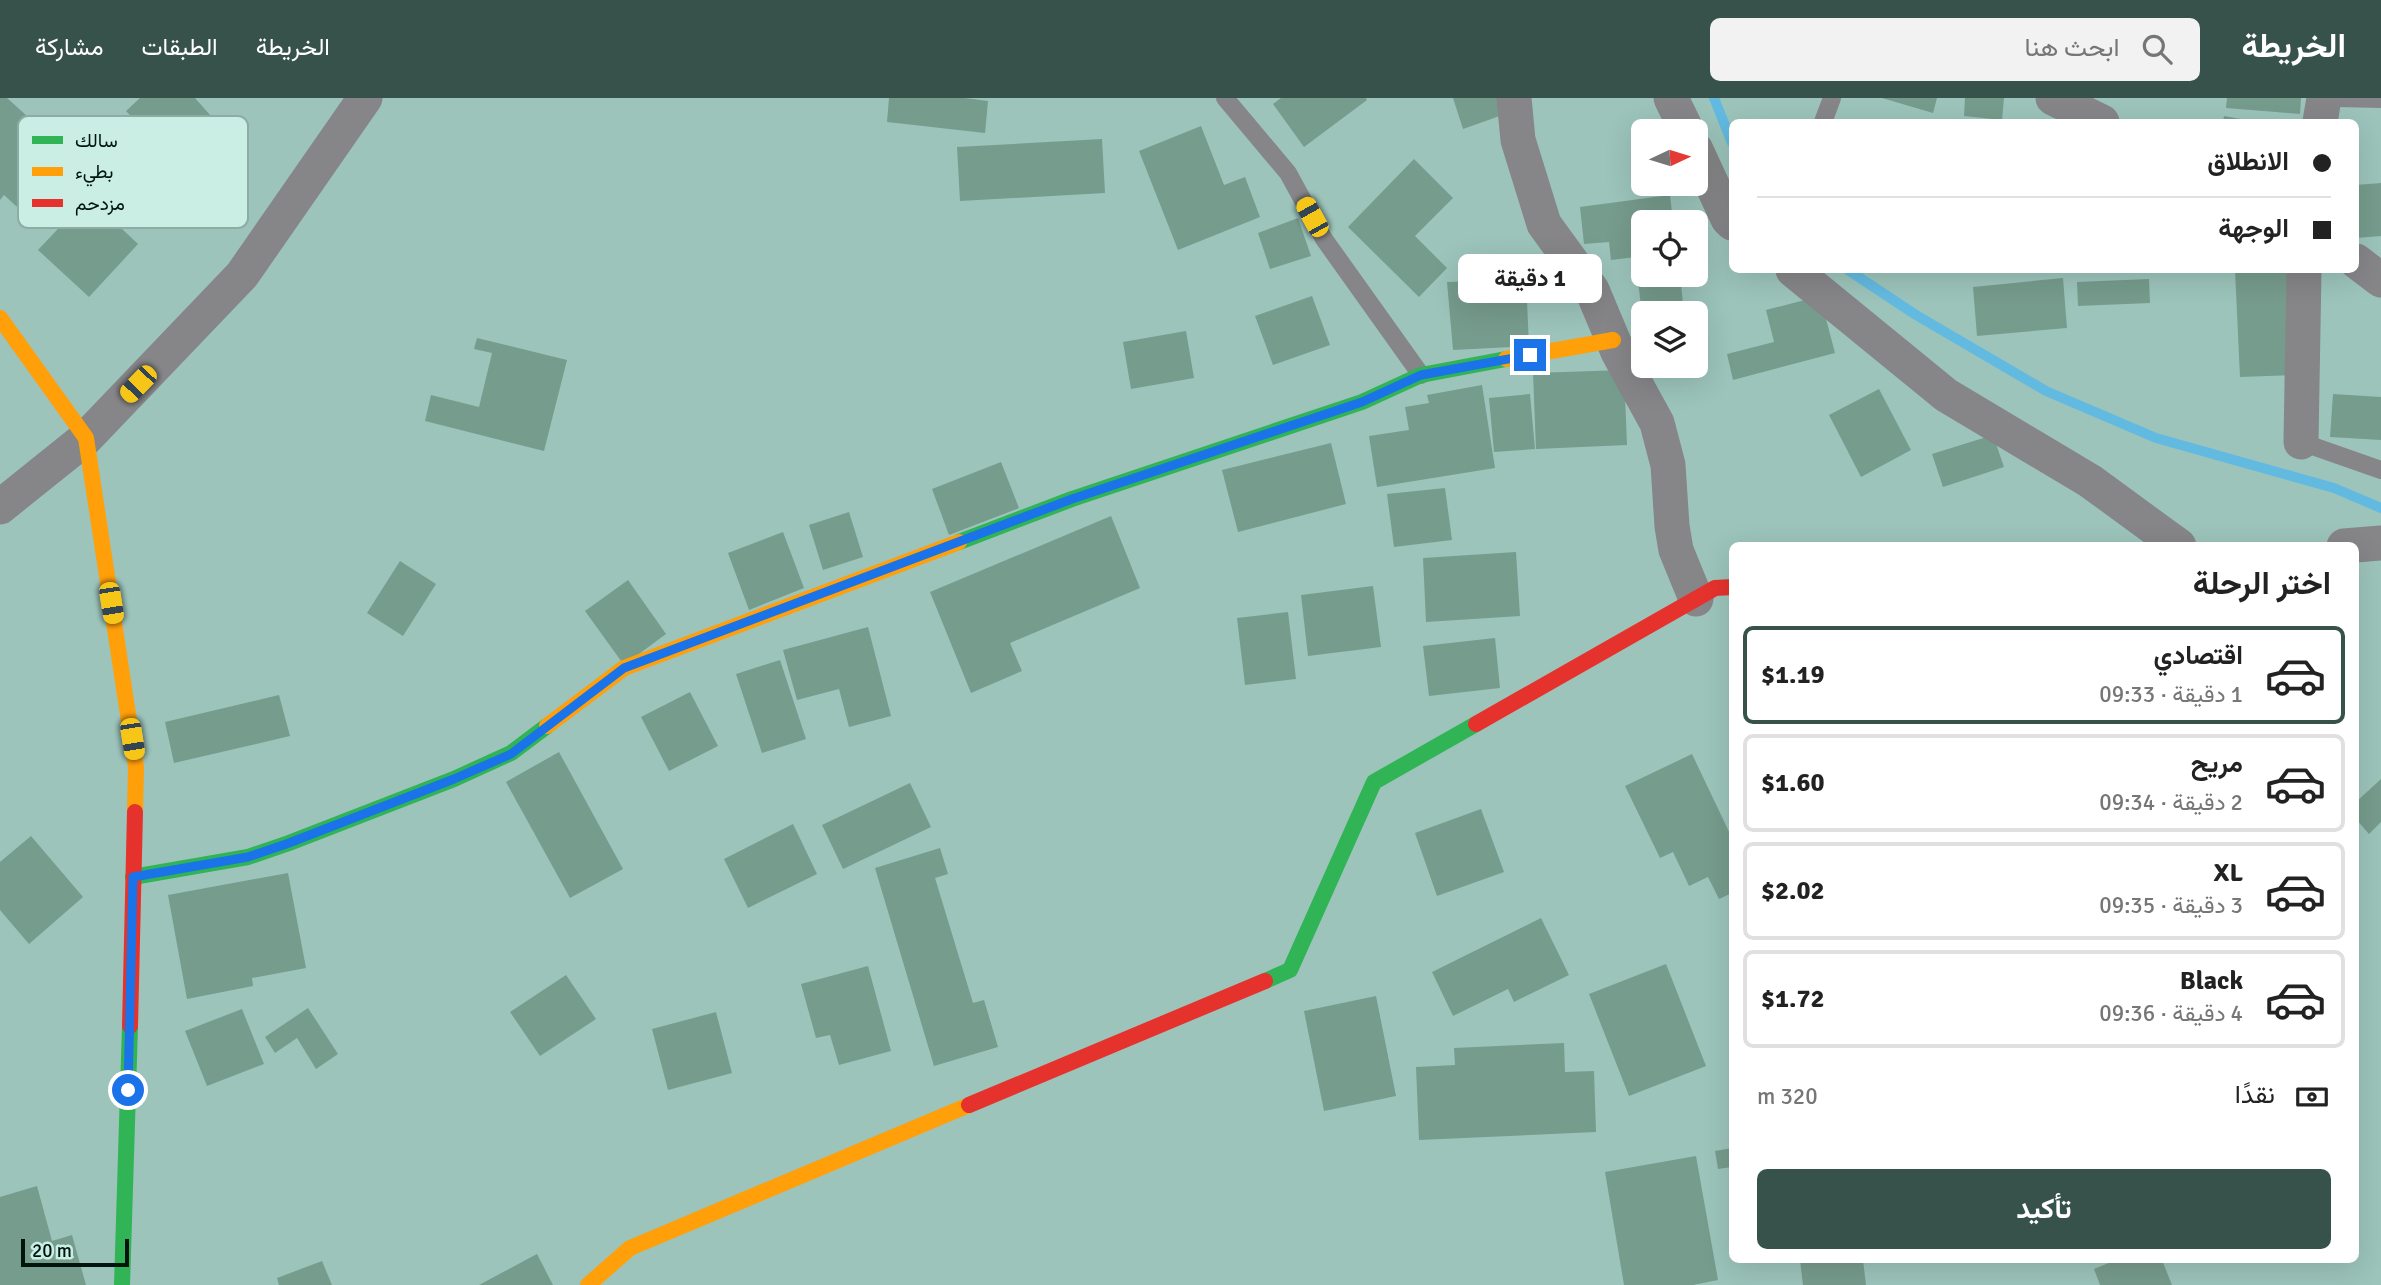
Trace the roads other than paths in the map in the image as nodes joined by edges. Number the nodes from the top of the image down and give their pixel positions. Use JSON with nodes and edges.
{"nodes":[{"id":1,"x":365,"y":98,"type":"edge"},
{"id":2,"x":1225,"y":98,"type":"edge"},
{"id":3,"x":1514,"y":98,"type":"edge"},
{"id":4,"x":1671,"y":98,"type":"edge"},
{"id":5,"x":1832,"y":98,"type":"edge"},
{"id":6,"x":2053,"y":98,"type":"edge"},
{"id":7,"x":2324,"y":98,"type":"edge"},
{"id":8,"x":2338,"y":98,"type":"edge"},
{"id":9,"x":2381,"y":99,"type":"edge"},
{"id":10,"x":1681,"y":119,"type":"edge"},
{"id":11,"x":1824,"y":119,"type":"edge"},
{"id":12,"x":2096,"y":119,"type":"edge"},
{"id":13,"x":2320,"y":119,"type":"edge"},
{"id":14,"x":1708,"y":176,"type":"edge"},
{"id":15,"x":1729,"y":220,"type":"edge"},
{"id":16,"x":2359,"y":263,"type":"edge"},
{"id":17,"x":1797,"y":273,"type":"edge"},
{"id":18,"x":2304,"y":273,"type":"edge"},
{"id":19,"x":2381,"y":280,"type":"edge"},
{"id":20,"x":0,"y":318,"type":"edge"},
{"id":21,"x":1613,"y":340,"type":"junction"},
{"id":22,"x":1421,"y":375,"type":"junction"},
{"id":23,"x":86,"y":438,"type":"junction"},
{"id":24,"x":2301,"y":442,"type":"joint"},
{"id":25,"x":2381,"y":470,"type":"edge"},
{"id":26,"x":0,"y":507,"type":"edge"},
{"id":27,"x":2174,"y":542,"type":"edge"},
{"id":28,"x":1729,"y":587,"type":"edge"},
{"id":29,"x":1696,"y":599,"type":"junction"},
{"id":30,"x":133,"y":877,"type":"junction"},
{"id":31,"x":122,"y":1285,"type":"edge"},
{"id":32,"x":588,"y":1285,"type":"edge"}],
"edges":[{"from":1,"to":23,"type":"street"},
{"from":2,"to":22,"type":"lane"},
{"from":3,"to":21,"type":"street"},
{"from":4,"to":10,"type":"street"},
{"from":5,"to":11,"type":"lane"},
{"from":6,"to":12,"type":"street"},
{"from":7,"to":13,"type":"street"},
{"from":8,"to":9,"type":"lane"},
{"from":14,"to":15,"type":"street"},
{"from":16,"to":19,"type":"street"},
{"from":17,"to":27,"type":"street"},
{"from":18,"to":24,"type":"street"},
{"from":20,"to":23,"type":"street"},
{"from":21,"to":22,"type":"street"},
{"from":21,"to":29,"type":"street"},
{"from":22,"to":30,"type":"street"},
{"from":23,"to":26,"type":"street"},
{"from":23,"to":30,"type":"street"},
{"from":24,"to":25,"type":"lane"},
{"from":28,"to":29,"type":"street"},
{"from":29,"to":32,"type":"street"},
{"from":30,"to":31,"type":"street"}]}
